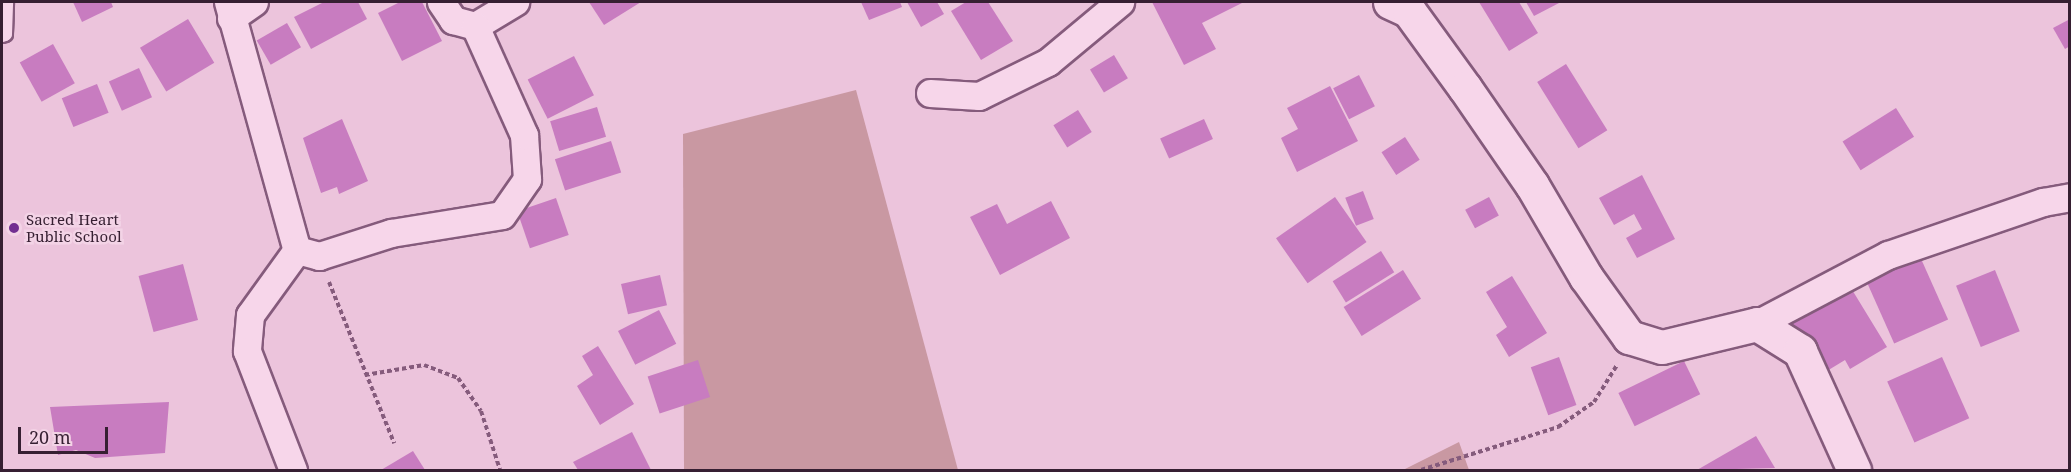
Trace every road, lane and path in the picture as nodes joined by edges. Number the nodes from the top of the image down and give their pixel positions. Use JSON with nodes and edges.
{"nodes":[{"id":1,"x":6,"y":2,"type":"edge"},
{"id":2,"x":254,"y":2,"type":"edge"},
{"id":3,"x":441,"y":2,"type":"edge"},
{"id":4,"x":515,"y":2,"type":"edge"},
{"id":5,"x":1120,"y":2,"type":"edge"},
{"id":6,"x":1390,"y":2,"type":"edge"},
{"id":7,"x":230,"y":10,"type":"edge"},
{"id":8,"x":475,"y":26,"type":"junction"},
{"id":9,"x":2,"y":35,"type":"edge"},
{"id":10,"x":930,"y":93,"type":"dead end"},
{"id":11,"x":2070,"y":197,"type":"edge"},
{"id":12,"x":308,"y":253,"type":"junction"},
{"id":13,"x":1757,"y":324,"type":"junction"},
{"id":14,"x":1629,"y":337,"type":"junction"},
{"id":15,"x":365,"y":375,"type":"junction"},
{"id":16,"x":394,"y":443,"type":"dead end"},
{"id":17,"x":293,"y":471,"type":"edge"},
{"id":18,"x":500,"y":471,"type":"edge"},
{"id":19,"x":1421,"y":471,"type":"edge"},
{"id":20,"x":1854,"y":471,"type":"edge"}],
"edges":[{"from":1,"to":9,"type":"lane"},
{"from":2,"to":7,"type":"street"},
{"from":3,"to":8,"type":"street"},
{"from":4,"to":8,"type":"street"},
{"from":5,"to":10,"type":"street"},
{"from":6,"to":14,"type":"street"},
{"from":7,"to":12,"type":"street"},
{"from":8,"to":12,"type":"street"},
{"from":11,"to":13,"type":"street"},
{"from":12,"to":15,"type":"path"},
{"from":12,"to":17,"type":"street"},
{"from":13,"to":14,"type":"street"},
{"from":13,"to":20,"type":"street"},
{"from":14,"to":19,"type":"path"},
{"from":15,"to":16,"type":"path"},
{"from":15,"to":18,"type":"path"}]}
